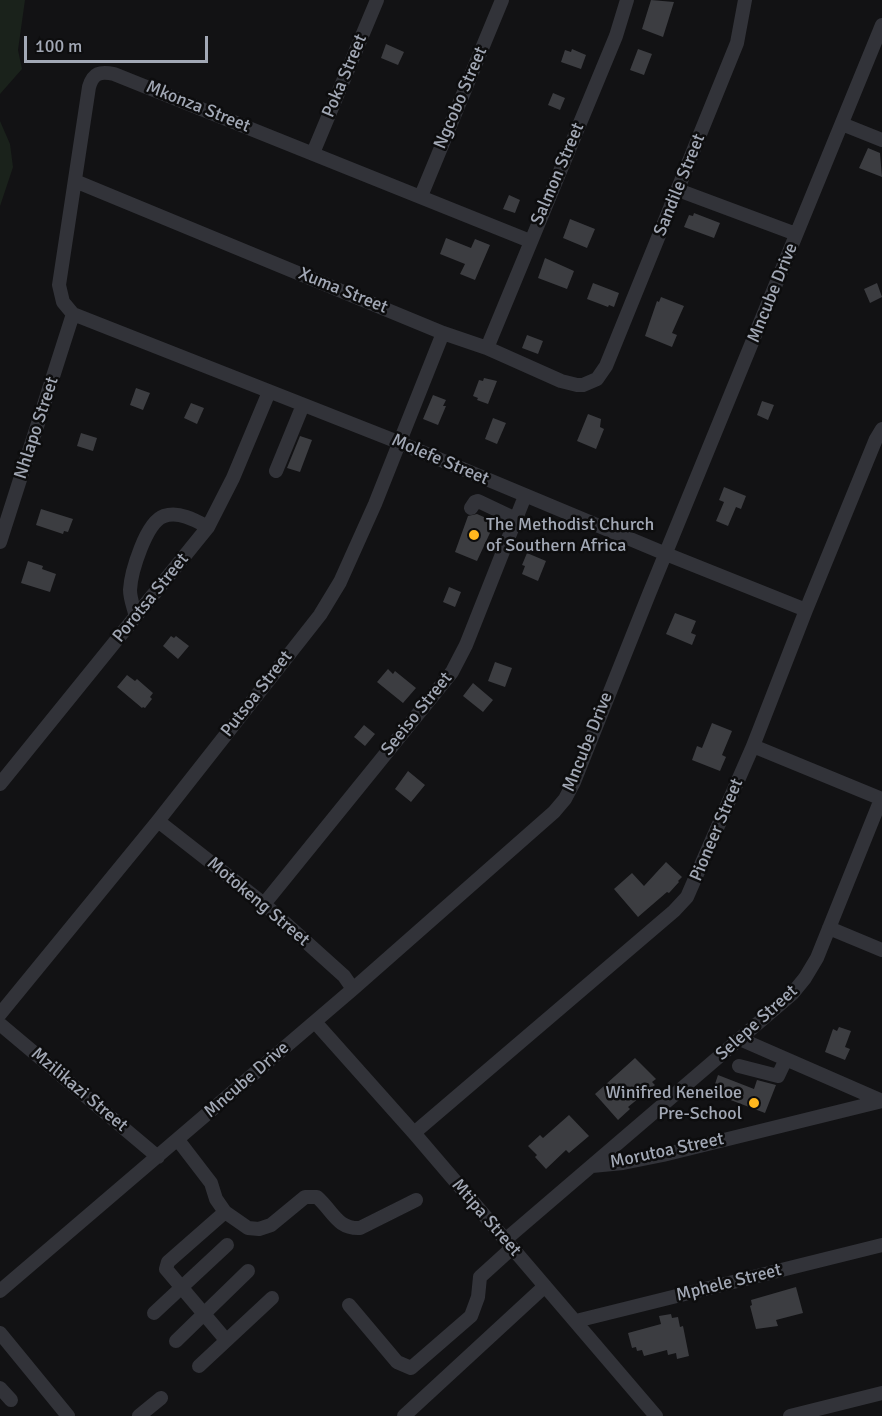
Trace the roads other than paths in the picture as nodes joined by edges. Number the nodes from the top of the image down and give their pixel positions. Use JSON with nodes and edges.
{"nodes":[{"id":1,"x":377,"y":0,"type":"edge"},
{"id":2,"x":502,"y":0,"type":"edge"},
{"id":3,"x":627,"y":0,"type":"edge"},
{"id":4,"x":746,"y":0,"type":"edge"},
{"id":5,"x":882,"y":25,"type":"edge"},
{"id":6,"x":842,"y":124,"type":"junction"},
{"id":7,"x":882,"y":140,"type":"edge"},
{"id":8,"x":313,"y":153,"type":"junction"},
{"id":9,"x":75,"y":181,"type":"junction"},
{"id":10,"x":678,"y":190,"type":"junction"},
{"id":11,"x":421,"y":196,"type":"junction"},
{"id":12,"x":796,"y":234,"type":"junction"},
{"id":13,"x":530,"y":241,"type":"junction"},
{"id":14,"x":73,"y":314,"type":"junction"},
{"id":15,"x":443,"y":333,"type":"junction"},
{"id":16,"x":487,"y":348,"type":"junction"},
{"id":17,"x":606,"y":366,"type":"joint"},
{"id":18,"x":269,"y":392,"type":"junction"},
{"id":19,"x":303,"y":405,"type":"junction"},
{"id":20,"x":882,"y":429,"type":"edge"},
{"id":21,"x":398,"y":442,"type":"junction"},
{"id":22,"x":276,"y":471,"type":"dead end"},
{"id":23,"x":525,"y":496,"type":"junction"},
{"id":24,"x":471,"y":508,"type":"dead end"},
{"id":25,"x":516,"y":519,"type":"junction"},
{"id":26,"x":208,"y":527,"type":"junction"},
{"id":27,"x":0,"y":542,"type":"edge"},
{"id":28,"x":666,"y":554,"type":"junction"},
{"id":29,"x":806,"y":610,"type":"junction"},
{"id":30,"x":136,"y":617,"type":"junction"},
{"id":31,"x":753,"y":746,"type":"junction"},
{"id":32,"x":0,"y":784,"type":"edge"},
{"id":33,"x":882,"y":799,"type":"edge"},
{"id":34,"x":158,"y":821,"type":"junction"},
{"id":35,"x":264,"y":904,"type":"junction"},
{"id":36,"x":829,"y":928,"type":"junction"},
{"id":37,"x":882,"y":950,"type":"edge"},
{"id":38,"x":353,"y":989,"type":"junction"},
{"id":39,"x":0,"y":1014,"type":"edge"},
{"id":40,"x":315,"y":1022,"type":"junction"},
{"id":41,"x":0,"y":1024,"type":"edge"},
{"id":42,"x":740,"y":1039,"type":"junction"},
{"id":43,"x":786,"y":1059,"type":"junction"},
{"id":44,"x":739,"y":1066,"type":"dead end"},
{"id":45,"x":882,"y":1101,"type":"edge"},
{"id":46,"x":414,"y":1133,"type":"junction"},
{"id":47,"x":178,"y":1140,"type":"junction"},
{"id":48,"x":158,"y":1157,"type":"junction"},
{"id":49,"x":592,"y":1166,"type":"junction"},
{"id":50,"x":416,"y":1200,"type":"dead end"},
{"id":51,"x":225,"y":1212,"type":"junction"},
{"id":52,"x":508,"y":1244,"type":"junction"},
{"id":53,"x":227,"y":1245,"type":"dead end"},
{"id":54,"x":882,"y":1245,"type":"edge"},
{"id":55,"x":248,"y":1271,"type":"dead end"},
{"id":56,"x":545,"y":1286,"type":"junction"},
{"id":57,"x":181,"y":1287,"type":"junction"},
{"id":58,"x":0,"y":1291,"type":"edge"},
{"id":59,"x":272,"y":1298,"type":"dead end"},
{"id":60,"x":349,"y":1305,"type":"dead end"},
{"id":61,"x":154,"y":1313,"type":"dead end"},
{"id":62,"x":204,"y":1314,"type":"junction"},
{"id":63,"x":576,"y":1321,"type":"junction"},
{"id":64,"x":0,"y":1333,"type":"edge"},
{"id":65,"x":226,"y":1340,"type":"junction"},
{"id":66,"x":176,"y":1341,"type":"dead end"},
{"id":67,"x":199,"y":1366,"type":"dead end"},
{"id":68,"x":0,"y":1388,"type":"edge"},
{"id":69,"x":882,"y":1393,"type":"edge"},
{"id":70,"x":161,"y":1398,"type":"dead end"},
{"id":71,"x":11,"y":1400,"type":"dead end"},
{"id":72,"x":68,"y":1416,"type":"edge"},
{"id":73,"x":139,"y":1416,"type":"edge"},
{"id":74,"x":404,"y":1416,"type":"edge"},
{"id":75,"x":656,"y":1416,"type":"edge"},
{"id":76,"x":790,"y":1416,"type":"edge"}],
"edges":[{"from":1,"to":8,"type":"street","name":"Poka Street"},
{"from":2,"to":11,"type":"street","name":"Ngcobo Street"},
{"from":3,"to":13,"type":"street","name":"Salmon Street"},
{"from":4,"to":10,"type":"street","name":"Sandile Street"},
{"from":5,"to":6,"type":"street","name":"Mncube Drive"},
{"from":6,"to":7,"type":"street"},
{"from":6,"to":12,"type":"street","name":"Mncube Drive"},
{"from":8,"to":9,"type":"street","name":"Mkonza Street"},
{"from":8,"to":11,"type":"street","name":"Mkonza Street"},
{"from":9,"to":14,"type":"street","name":"Mkonza Street"},
{"from":9,"to":15,"type":"street","name":"Xuma Street"},
{"from":10,"to":12,"type":"street"},
{"from":10,"to":17,"type":"street","name":"Sandile Street"},
{"from":11,"to":13,"type":"street","name":"Mkonza Street"},
{"from":12,"to":28,"type":"street","name":"Mncube Drive"},
{"from":13,"to":16,"type":"street","name":"Salmon Street"},
{"from":14,"to":18,"type":"street","name":"Molefe Street"},
{"from":14,"to":27,"type":"street","name":"Nhlapo Street"},
{"from":15,"to":16,"type":"street","name":"Xuma Street"},
{"from":15,"to":21,"type":"street","name":"Putsoa Street"},
{"from":16,"to":17,"type":"street","name":"Xuma Street"},
{"from":18,"to":19,"type":"street","name":"Molefe Street"},
{"from":18,"to":26,"type":"street","name":"Porotsa Street"},
{"from":19,"to":21,"type":"street","name":"Molefe Street"},
{"from":19,"to":22,"type":"street"},
{"from":20,"to":29,"type":"street","name":"Pioneer Street"},
{"from":21,"to":23,"type":"street","name":"Molefe Street"},
{"from":21,"to":34,"type":"street","name":"Putsoa Street"},
{"from":23,"to":25,"type":"street","name":"Seeiso Street"},
{"from":23,"to":28,"type":"street","name":"Molefe Street"},
{"from":24,"to":25,"type":"street"},
{"from":25,"to":35,"type":"street","name":"Seeiso Street"},
{"from":26,"to":30,"type":"street","name":"Porotsa Street"},
{"from":26,"to":30,"type":"street"},
{"from":28,"to":29,"type":"street","name":"Molefe Street"},
{"from":28,"to":38,"type":"street","name":"Mncube Drive"},
{"from":29,"to":31,"type":"street","name":"Pioneer Street"},
{"from":30,"to":32,"type":"street","name":"Porotsa Street"},
{"from":31,"to":33,"type":"street"},
{"from":31,"to":46,"type":"street","name":"Pioneer Street"},
{"from":33,"to":36,"type":"street","name":"Selepe Street"},
{"from":34,"to":35,"type":"street","name":"Motokeng Street"},
{"from":34,"to":39,"type":"street","name":"Putsoa Street"},
{"from":35,"to":38,"type":"street","name":"Motokeng Street"},
{"from":36,"to":37,"type":"street"},
{"from":36,"to":42,"type":"street","name":"Selepe Street"},
{"from":38,"to":40,"type":"street","name":"Mncube Drive"},
{"from":40,"to":46,"type":"street","name":"Mtipa Street"},
{"from":40,"to":47,"type":"street","name":"Mncube Drive"},
{"from":41,"to":48,"type":"street","name":"Mzilikazi Street"},
{"from":42,"to":43,"type":"street","name":"Morutoa Street"},
{"from":42,"to":49,"type":"street","name":"Selepe Street"},
{"from":43,"to":44,"type":"street"},
{"from":43,"to":45,"type":"street","name":"Morutoa Street"},
{"from":45,"to":49,"type":"street","name":"Morutoa Street"},
{"from":46,"to":52,"type":"street","name":"Mtipa Street"},
{"from":47,"to":48,"type":"street","name":"Mncube Drive"},
{"from":47,"to":51,"type":"street"},
{"from":48,"to":58,"type":"street","name":"Mncube Drive"},
{"from":49,"to":52,"type":"street","name":"Selepe Street"},
{"from":50,"to":51,"type":"street"},
{"from":51,"to":57,"type":"street"},
{"from":52,"to":56,"type":"street","name":"Mtipa Street"},
{"from":52,"to":60,"type":"street","name":"Selepe Street"},
{"from":53,"to":57,"type":"street"},
{"from":54,"to":63,"type":"street","name":"Mphele Street"},
{"from":55,"to":62,"type":"street"},
{"from":56,"to":63,"type":"street","name":"Mtipa Street"},
{"from":56,"to":74,"type":"street"},
{"from":57,"to":61,"type":"street"},
{"from":57,"to":62,"type":"street"},
{"from":59,"to":65,"type":"street"},
{"from":62,"to":65,"type":"street"},
{"from":62,"to":66,"type":"street"},
{"from":63,"to":75,"type":"street","name":"Mtipa Street"},
{"from":64,"to":72,"type":"street"},
{"from":65,"to":67,"type":"street"},
{"from":68,"to":71,"type":"street"},
{"from":69,"to":76,"type":"street"},
{"from":70,"to":73,"type":"street"}]}
